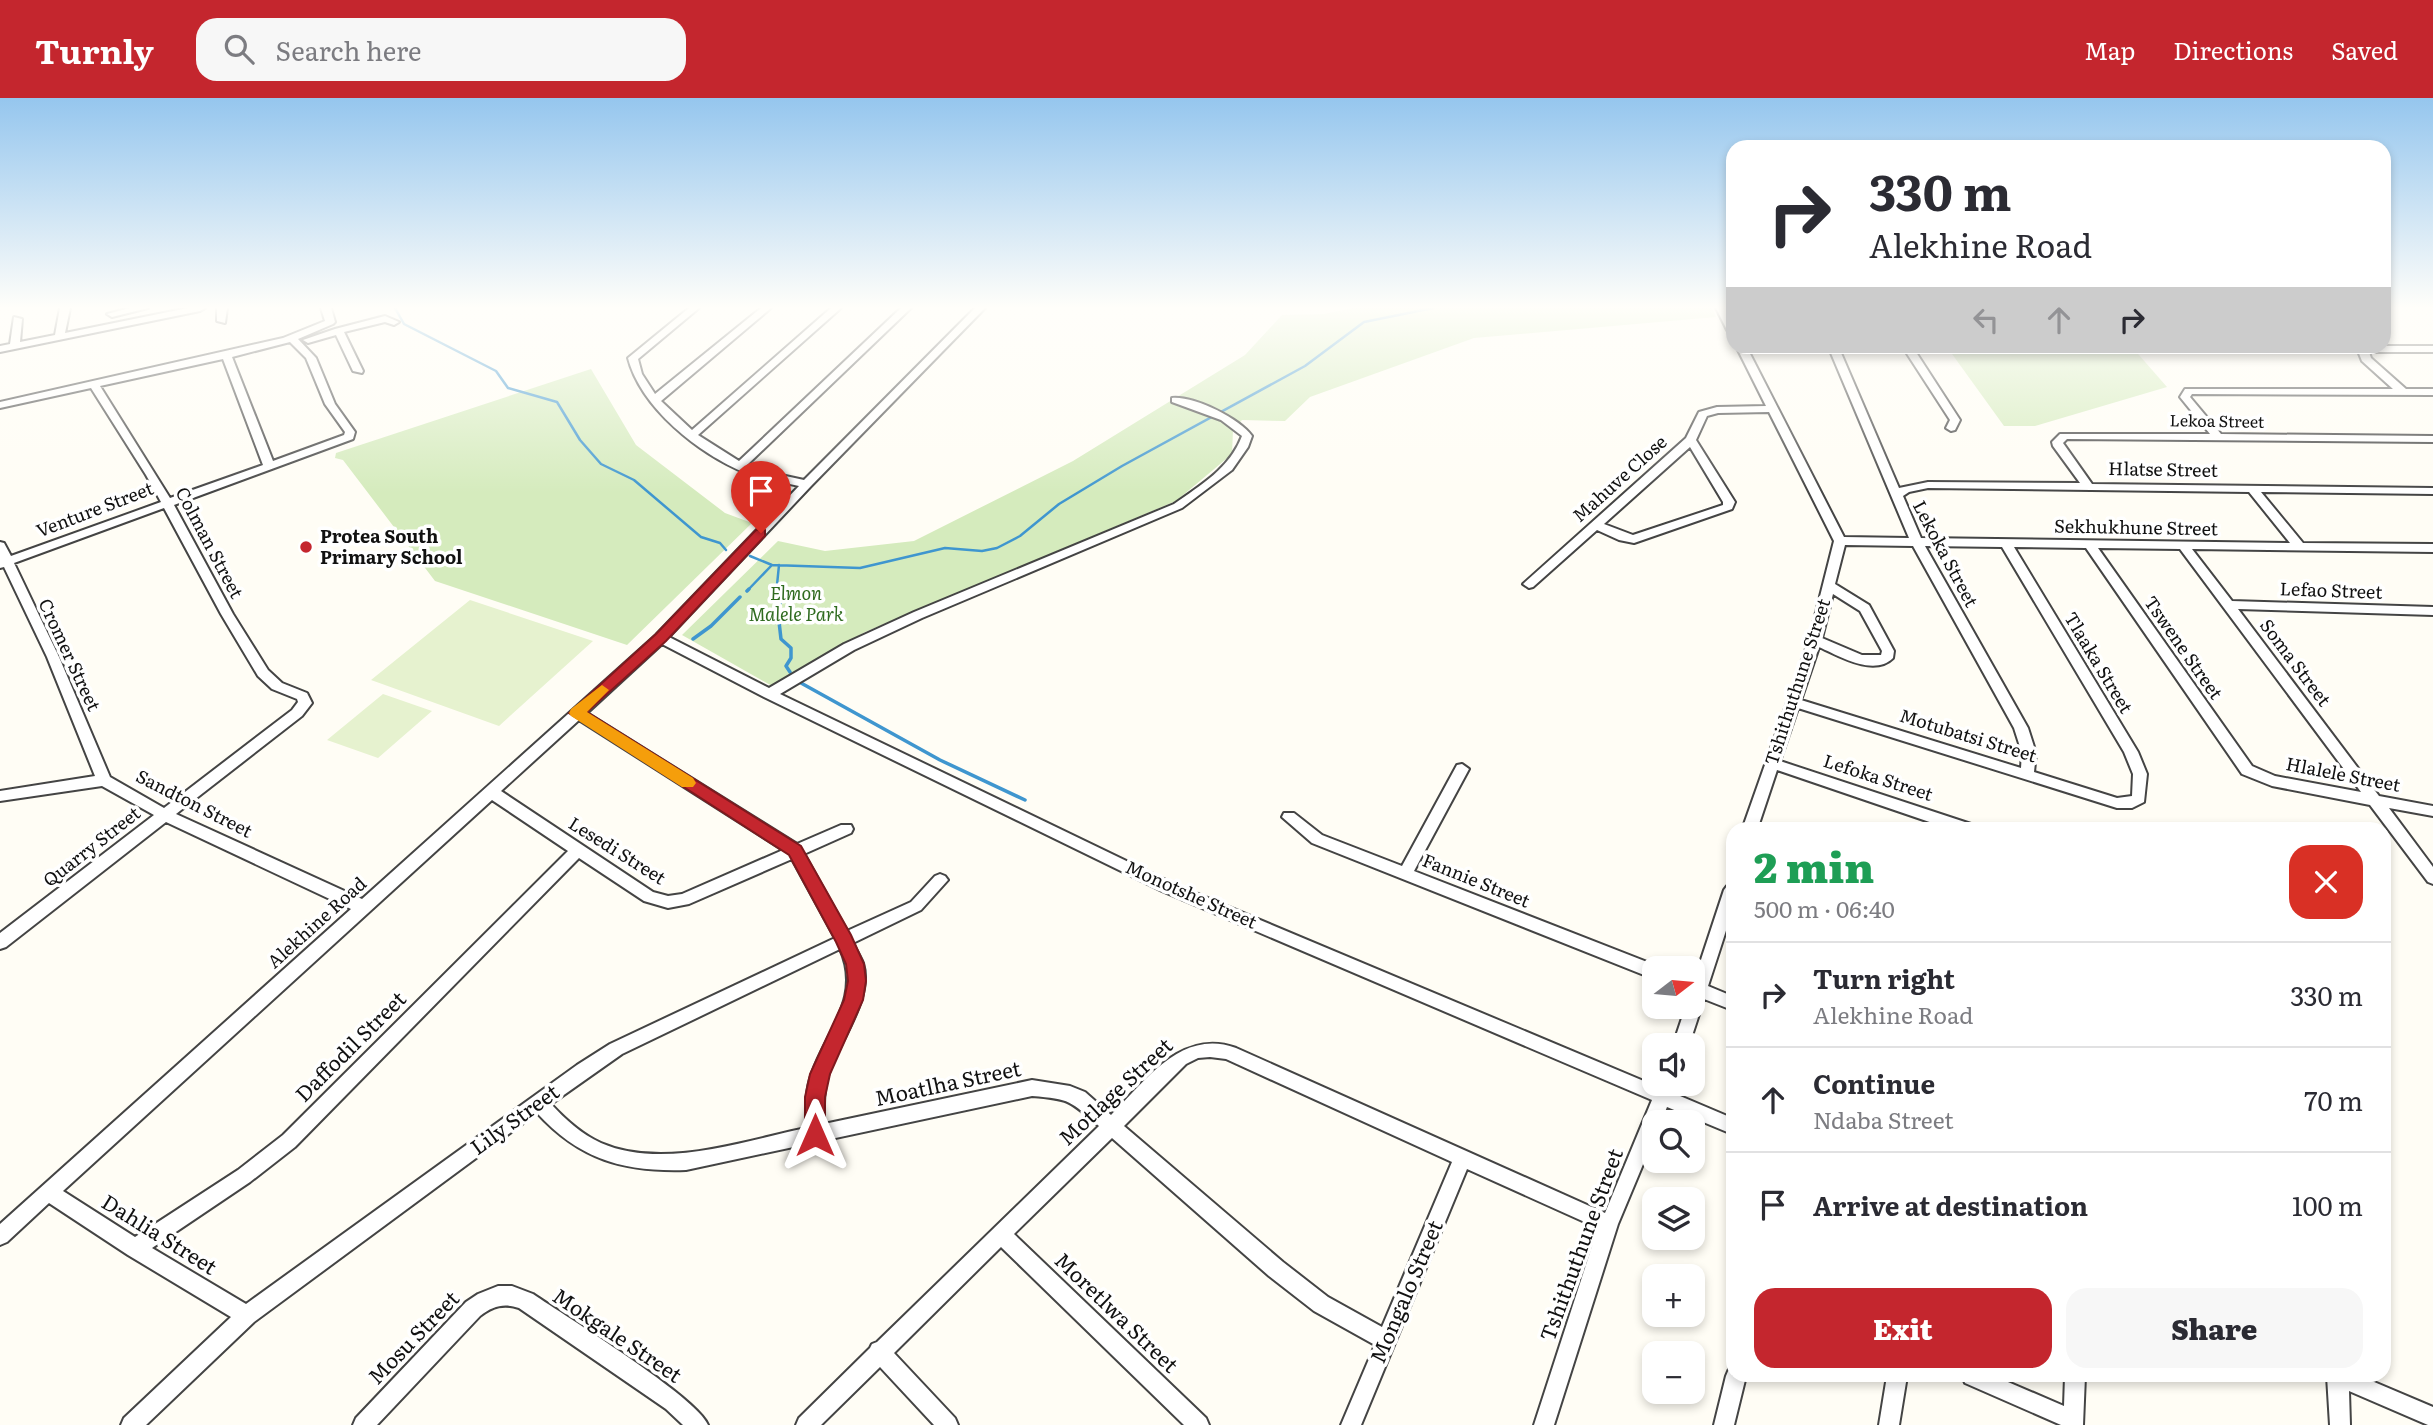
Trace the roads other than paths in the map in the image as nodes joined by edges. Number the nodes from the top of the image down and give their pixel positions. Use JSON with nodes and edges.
{"nodes":[{"id":1,"x":169,"y":370,"type":"edge"},
{"id":2,"x":232,"y":370,"type":"edge"},
{"id":3,"x":317,"y":370,"type":"edge"},
{"id":4,"x":636,"y":370,"type":"edge"},
{"id":5,"x":691,"y":370,"type":"edge"},
{"id":6,"x":766,"y":370,"type":"edge"},
{"id":7,"x":841,"y":370,"type":"edge"},
{"id":8,"x":919,"y":370,"type":"edge"},
{"id":9,"x":1754,"y":370,"type":"edge"},
{"id":10,"x":1843,"y":370,"type":"edge"},
{"id":11,"x":1923,"y":370,"type":"edge"},
{"id":12,"x":2378,"y":370,"type":"edge"},
{"id":13,"x":93,"y":384,"type":"junction"},
{"id":14,"x":2402,"y":391,"type":"junction"},
{"id":15,"x":2433,"y":392,"type":"edge"},
{"id":16,"x":655,"y":400,"type":"junction"},
{"id":17,"x":1177,"y":400,"type":"dead end"},
{"id":18,"x":0,"y":405,"type":"edge"},
{"id":19,"x":1774,"y":409,"type":"junction"},
{"id":20,"x":1951,"y":428,"type":"dead end"},
{"id":21,"x":691,"y":436,"type":"junction"},
{"id":22,"x":2217,"y":436,"type":"junction"},
{"id":23,"x":2433,"y":439,"type":"edge"},
{"id":24,"x":1691,"y":440,"type":"junction"},
{"id":25,"x":269,"y":466,"type":"junction"},
{"id":26,"x":740,"y":466,"type":"junction"},
{"id":27,"x":807,"y":484,"type":"junction"},
{"id":28,"x":2088,"y":486,"type":"junction"},
{"id":29,"x":2252,"y":489,"type":"junction"},
{"id":30,"x":2433,"y":491,"type":"edge"},
{"id":31,"x":1895,"y":496,"type":"junction"},
{"id":32,"x":167,"y":502,"type":"junction"},
{"id":33,"x":1596,"y":525,"type":"junction"},
{"id":34,"x":1840,"y":541,"type":"junction"},
{"id":35,"x":1916,"y":541,"type":"junction"},
{"id":36,"x":2006,"y":544,"type":"junction"},
{"id":37,"x":0,"y":546,"type":"edge"},
{"id":38,"x":2091,"y":546,"type":"junction"},
{"id":39,"x":2184,"y":546,"type":"junction"},
{"id":40,"x":2300,"y":547,"type":"junction"},
{"id":41,"x":2433,"y":548,"type":"edge"},
{"id":42,"x":3,"y":563,"type":"edge"},
{"id":43,"x":1530,"y":584,"type":"dead end"},
{"id":44,"x":1829,"y":586,"type":"junction"},
{"id":45,"x":2228,"y":605,"type":"junction"},
{"id":46,"x":2433,"y":611,"type":"edge"},
{"id":47,"x":661,"y":638,"type":"junction"},
{"id":48,"x":1815,"y":640,"type":"junction"},
{"id":49,"x":769,"y":694,"type":"junction"},
{"id":50,"x":1793,"y":702,"type":"junction"},
{"id":51,"x":305,"y":703,"type":"joint"},
{"id":52,"x":577,"y":713,"type":"junction"},
{"id":53,"x":1771,"y":763,"type":"junction"},
{"id":54,"x":1462,"y":769,"type":"dead end"},
{"id":55,"x":2247,"y":770,"type":"joint"},
{"id":56,"x":2027,"y":774,"type":"junction"},
{"id":57,"x":104,"y":780,"type":"junction"},
{"id":58,"x":491,"y":792,"type":"junction"},
{"id":59,"x":0,"y":796,"type":"edge"},
{"id":60,"x":2378,"y":801,"type":"junction"},
{"id":61,"x":2132,"y":803,"type":"joint"},
{"id":62,"x":2433,"y":811,"type":"edge"},
{"id":63,"x":165,"y":815,"type":"junction"},
{"id":64,"x":1289,"y":817,"type":"dead end"},
{"id":65,"x":1752,"y":822,"type":"edge"},
{"id":66,"x":1948,"y":822,"type":"edge"},
{"id":67,"x":846,"y":828,"type":"dead end"},
{"id":68,"x":795,"y":850,"type":"junction"},
{"id":69,"x":577,"y":851,"type":"junction"},
{"id":70,"x":1405,"y":874,"type":"junction"},
{"id":71,"x":2433,"y":877,"type":"edge"},
{"id":72,"x":940,"y":880,"type":"dead end"},
{"id":73,"x":363,"y":907,"type":"junction"},
{"id":74,"x":1726,"y":918,"type":"edge"},
{"id":75,"x":844,"y":940,"type":"junction"},
{"id":76,"x":0,"y":942,"type":"edge"},
{"id":77,"x":1642,"y":967,"type":"edge"},
{"id":78,"x":1705,"y":968,"type":"edge"},
{"id":79,"x":1705,"y":992,"type":"edge"},
{"id":80,"x":1726,"y":1001,"type":"edge"},
{"id":81,"x":1642,"y":1080,"type":"edge"},
{"id":82,"x":1663,"y":1096,"type":"edge"},
{"id":83,"x":1677,"y":1096,"type":"edge"},
{"id":84,"x":538,"y":1103,"type":"junction"},
{"id":85,"x":1726,"y":1123,"type":"edge"},
{"id":86,"x":1112,"y":1125,"type":"junction"},
{"id":87,"x":815,"y":1135,"type":"junction"},
{"id":88,"x":1463,"y":1158,"type":"junction"},
{"id":89,"x":48,"y":1192,"type":"junction"},
{"id":90,"x":1609,"y":1224,"type":"junction"},
{"id":91,"x":1001,"y":1234,"type":"junction"},
{"id":92,"x":0,"y":1236,"type":"edge"},
{"id":93,"x":135,"y":1248,"type":"junction"},
{"id":94,"x":506,"y":1295,"type":"joint"},
{"id":95,"x":247,"y":1315,"type":"junction"},
{"id":96,"x":1386,"y":1340,"type":"junction"},
{"id":97,"x":880,"y":1351,"type":"junction"},
{"id":98,"x":1734,"y":1382,"type":"edge"},
{"id":99,"x":1896,"y":1382,"type":"edge"},
{"id":100,"x":1985,"y":1382,"type":"edge"},
{"id":101,"x":2075,"y":1382,"type":"edge"},
{"id":102,"x":2337,"y":1382,"type":"edge"},
{"id":103,"x":2351,"y":1382,"type":"edge"},
{"id":104,"x":2433,"y":1417,"type":"edge"},
{"id":105,"x":2073,"y":1422,"type":"edge"},
{"id":106,"x":131,"y":1425,"type":"edge"},
{"id":107,"x":363,"y":1425,"type":"edge"},
{"id":108,"x":698,"y":1425,"type":"edge"},
{"id":109,"x":806,"y":1425,"type":"edge"},
{"id":110,"x":947,"y":1425,"type":"edge"},
{"id":111,"x":1199,"y":1425,"type":"edge"},
{"id":112,"x":1351,"y":1425,"type":"edge"},
{"id":113,"x":1544,"y":1425,"type":"edge"},
{"id":114,"x":1724,"y":1425,"type":"edge"},
{"id":115,"x":1889,"y":1425,"type":"edge"},
{"id":116,"x":2340,"y":1425,"type":"edge"}],
"edges":[{"from":1,"to":13,"type":"street"},
{"from":2,"to":25,"type":"street"},
{"from":3,"to":25,"type":"street","name":"Venture Street"},
{"from":4,"to":16,"type":"street"},
{"from":5,"to":16,"type":"street"},
{"from":6,"to":21,"type":"street"},
{"from":7,"to":26,"type":"street"},
{"from":8,"to":27,"type":"street","name":"Alekhine Road"},
{"from":9,"to":19,"type":"street"},
{"from":10,"to":31,"type":"street","name":"Lekoka Street"},
{"from":11,"to":20,"type":"street"},
{"from":12,"to":14,"type":"street"},
{"from":13,"to":18,"type":"street"},
{"from":13,"to":32,"type":"street","name":"Colman Street"},
{"from":14,"to":15,"type":"street"},
{"from":14,"to":22,"type":"street"},
{"from":16,"to":21,"type":"street"},
{"from":17,"to":49,"type":"street"},
{"from":19,"to":24,"type":"street","name":"Mahuve Close"},
{"from":19,"to":34,"type":"street"},
{"from":21,"to":26,"type":"street"},
{"from":22,"to":23,"type":"street","name":"Lekoa Street"},
{"from":22,"to":28,"type":"street","name":"Lekoa Street"},
{"from":24,"to":33,"type":"street","name":"Mahuve Close"},
{"from":24,"to":33,"type":"street"},
{"from":25,"to":32,"type":"street","name":"Venture Street"},
{"from":26,"to":27,"type":"street"},
{"from":27,"to":47,"type":"street","name":"Alekhine Road"},
{"from":28,"to":29,"type":"street","name":"Hlatse Street"},
{"from":28,"to":31,"type":"street","name":"Hlatse Street"},
{"from":29,"to":30,"type":"street","name":"Hlatse Street"},
{"from":29,"to":40,"type":"street"},
{"from":31,"to":35,"type":"street","name":"Lekoka Street"},
{"from":32,"to":42,"type":"street","name":"Venture Street"},
{"from":32,"to":51,"type":"street","name":"Colman Street"},
{"from":33,"to":43,"type":"street","name":"Mahuve Close"},
{"from":34,"to":35,"type":"street","name":"Sekhukhune Street"},
{"from":34,"to":44,"type":"street","name":"Tshithuthune Street"},
{"from":35,"to":36,"type":"street","name":"Sekhukhune Street"},
{"from":35,"to":56,"type":"street","name":"Lekoka Street"},
{"from":36,"to":38,"type":"street","name":"Sekhukhune Street"},
{"from":36,"to":61,"type":"street","name":"Tlaaka Street"},
{"from":37,"to":42,"type":"street","name":"Cromer Street"},
{"from":38,"to":39,"type":"street","name":"Sekhukhune Street"},
{"from":38,"to":55,"type":"street","name":"Tswene Street"},
{"from":39,"to":40,"type":"street","name":"Sekhukhune Street"},
{"from":39,"to":45,"type":"street","name":"Soma Street"},
{"from":40,"to":41,"type":"street","name":"Sekhukhune Street"},
{"from":42,"to":57,"type":"street","name":"Cromer Street"},
{"from":44,"to":48,"type":"street","name":"Tshithuthune Street"},
{"from":44,"to":48,"type":"street"},
{"from":45,"to":46,"type":"street","name":"Lefao Street"},
{"from":45,"to":60,"type":"street","name":"Soma Street"},
{"from":47,"to":49,"type":"street","name":"Monotshe Street"},
{"from":47,"to":52,"type":"street","name":"Alekhine Road"},
{"from":48,"to":50,"type":"street","name":"Tshithuthune Street"},
{"from":49,"to":81,"type":"street","name":"Monotshe Street"},
{"from":50,"to":53,"type":"street","name":"Tshithuthune Street"},
{"from":50,"to":56,"type":"street","name":"Motubatsi Street"},
{"from":51,"to":63,"type":"street","name":"Quarry Street"},
{"from":52,"to":58,"type":"street","name":"Alekhine Road"},
{"from":52,"to":68,"type":"street"},
{"from":53,"to":65,"type":"street","name":"Tshithuthune Street"},
{"from":53,"to":66,"type":"street","name":"Lefoka Street"},
{"from":54,"to":70,"type":"street"},
{"from":55,"to":60,"type":"street","name":"Hlalele Street"},
{"from":56,"to":61,"type":"street","name":"Motubatsi Street"},
{"from":57,"to":59,"type":"street"},
{"from":57,"to":63,"type":"street","name":"Sandton Street"},
{"from":58,"to":69,"type":"street","name":"Lesedi Street"},
{"from":58,"to":73,"type":"street","name":"Alekhine Road"},
{"from":60,"to":62,"type":"street","name":"Hlalele Street"},
{"from":60,"to":71,"type":"street","name":"Soma Street"},
{"from":63,"to":73,"type":"street","name":"Sandton Street"},
{"from":63,"to":76,"type":"street","name":"Quarry Street"},
{"from":64,"to":70,"type":"street","name":"Fannie Street"},
{"from":67,"to":68,"type":"street","name":"Lesedi Street"},
{"from":68,"to":69,"type":"street","name":"Lesedi Street"},
{"from":68,"to":75,"type":"street"},
{"from":69,"to":93,"type":"street","name":"Daffodil Street"},
{"from":70,"to":77,"type":"street","name":"Fannie Street"},
{"from":72,"to":75,"type":"street","name":"Lily Street"},
{"from":73,"to":89,"type":"street","name":"Alekhine Road"},
{"from":74,"to":78,"type":"street"},
{"from":75,"to":84,"type":"street","name":"Lily Street"},
{"from":75,"to":87,"type":"street"},
{"from":79,"to":80,"type":"street"},
{"from":82,"to":90,"type":"street","name":"Tshithuthune Street"},
{"from":83,"to":85,"type":"street","name":"Monotshe Street"},
{"from":84,"to":87,"type":"street","name":"Moatlha Street"},
{"from":84,"to":95,"type":"street","name":"Lily Street"},
{"from":86,"to":87,"type":"street","name":"Moatlha Street"},
{"from":86,"to":88,"type":"street","name":"Motlage Street"},
{"from":86,"to":91,"type":"street","name":"Motlage Street"},
{"from":86,"to":96,"type":"street","name":"Moatlha Street"},
{"from":88,"to":90,"type":"street","name":"Motlage Street"},
{"from":88,"to":96,"type":"street","name":"Mongalo Street"},
{"from":89,"to":92,"type":"street","name":"Alekhine Road"},
{"from":89,"to":93,"type":"street","name":"Dahlia Street"},
{"from":90,"to":113,"type":"street","name":"Tshithuthune Street"},
{"from":91,"to":97,"type":"street","name":"Motlage Street"},
{"from":91,"to":111,"type":"street","name":"Moretlwa Street"},
{"from":93,"to":95,"type":"street","name":"Dahlia Street"},
{"from":94,"to":107,"type":"street","name":"Mosu Street"},
{"from":94,"to":108,"type":"street","name":"Mokgale Street"},
{"from":95,"to":106,"type":"street","name":"Lily Street"},
{"from":96,"to":112,"type":"street","name":"Mongalo Street"},
{"from":97,"to":109,"type":"street","name":"Motlage Street"},
{"from":97,"to":110,"type":"street"},
{"from":98,"to":114,"type":"street"},
{"from":99,"to":115,"type":"street"},
{"from":100,"to":105,"type":"street"},
{"from":101,"to":105,"type":"street"},
{"from":102,"to":116,"type":"street"},
{"from":103,"to":104,"type":"street"}]}
